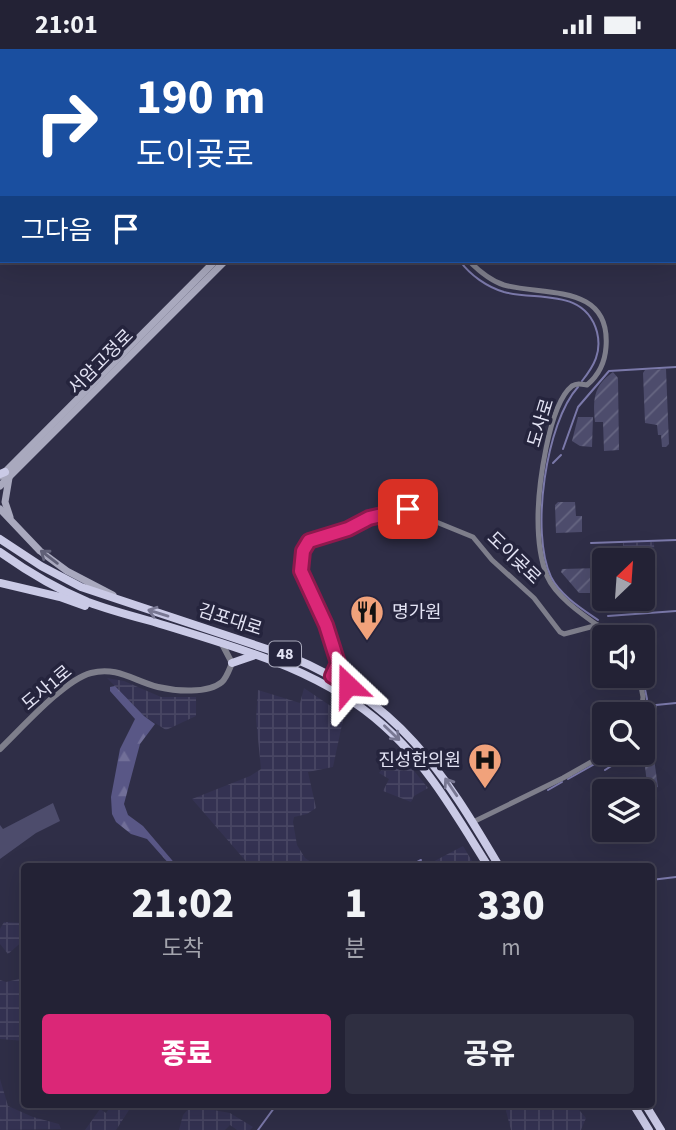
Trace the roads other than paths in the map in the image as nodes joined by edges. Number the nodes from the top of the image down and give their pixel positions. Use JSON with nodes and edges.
{"nodes":[{"id":1,"x":213,"y":263,"type":"edge"},
{"id":2,"x":223,"y":263,"type":"edge"},
{"id":3,"x":471,"y":263,"type":"edge"},
{"id":4,"x":4,"y":475,"type":"edge"},
{"id":5,"x":0,"y":486,"type":"edge"},
{"id":6,"x":0,"y":509,"type":"edge"},
{"id":7,"x":14,"y":524,"type":"junction"},
{"id":8,"x":0,"y":539,"type":"edge"},
{"id":9,"x":0,"y":552,"type":"edge"},
{"id":10,"x":0,"y":583,"type":"edge"},
{"id":11,"x":129,"y":604,"type":"junction"},
{"id":12,"x":128,"y":614,"type":"junction"},
{"id":13,"x":598,"y":625,"type":"edge"},
{"id":14,"x":592,"y":627,"type":"edge"},
{"id":15,"x":222,"y":644,"type":"junction"},
{"id":16,"x":255,"y":655,"type":"junction"},
{"id":17,"x":232,"y":663,"type":"junction"},
{"id":18,"x":332,"y":676,"type":"junction"},
{"id":19,"x":327,"y":685,"type":"junction"},
{"id":20,"x":0,"y":749,"type":"edge"},
{"id":21,"x":592,"y":762,"type":"edge"},
{"id":22,"x":473,"y":822,"type":"junction"},
{"id":23,"x":486,"y":863,"type":"edge"},
{"id":24,"x":497,"y":863,"type":"edge"},
{"id":25,"x":635,"y":1108,"type":"edge"},
{"id":26,"x":647,"y":1108,"type":"edge"},
{"id":27,"x":649,"y":1130,"type":"edge"},
{"id":28,"x":660,"y":1130,"type":"edge"}],
"edges":[{"from":1,"to":4,"type":"main road","name":"서암고정로"},
{"from":2,"to":4,"type":"main road","name":"서암고정로"},
{"from":3,"to":13,"type":"street","name":"도사로"},
{"from":4,"to":5,"type":"main road","name":"서암고정로"},
{"from":4,"to":7,"type":"main road"},
{"from":6,"to":7,"type":"main road"},
{"from":11,"to":7,"type":"main road","one_way":true},
{"from":8,"to":11,"type":"main road","name":"김포대로","number":"48"},
{"from":9,"to":12,"type":"main road","name":"김포대로","number":"48"},
{"from":10,"to":12,"type":"main road"},
{"from":18,"to":11,"type":"main road","name":"김포대로","number":"48","one_way":true},
{"from":12,"to":15,"type":"main road","name":"김포대로","number":"48"},
{"from":14,"to":18,"type":"street","name":"도이곶로"},
{"from":15,"to":16,"type":"main road","name":"김포대로","number":"48"},
{"from":15,"to":17,"type":"street"},
{"from":16,"to":17,"type":"main road"},
{"from":16,"to":19,"type":"main road","name":"김포대로","number":"48"},
{"from":17,"to":20,"type":"street","name":"도사1로"},
{"from":18,"to":19,"type":"street","name":"도이곶로"},
{"from":22,"to":18,"type":"main road","name":"김포대로","number":"48","one_way":true},
{"from":19,"to":23,"type":"main road","name":"김포대로","number":"48","one_way":true},
{"from":21,"to":22,"type":"street"},
{"from":22,"to":24,"type":"main road","name":"김포대로","number":"48"},
{"from":25,"to":27,"type":"main road"},
{"from":26,"to":28,"type":"main road"}]}
